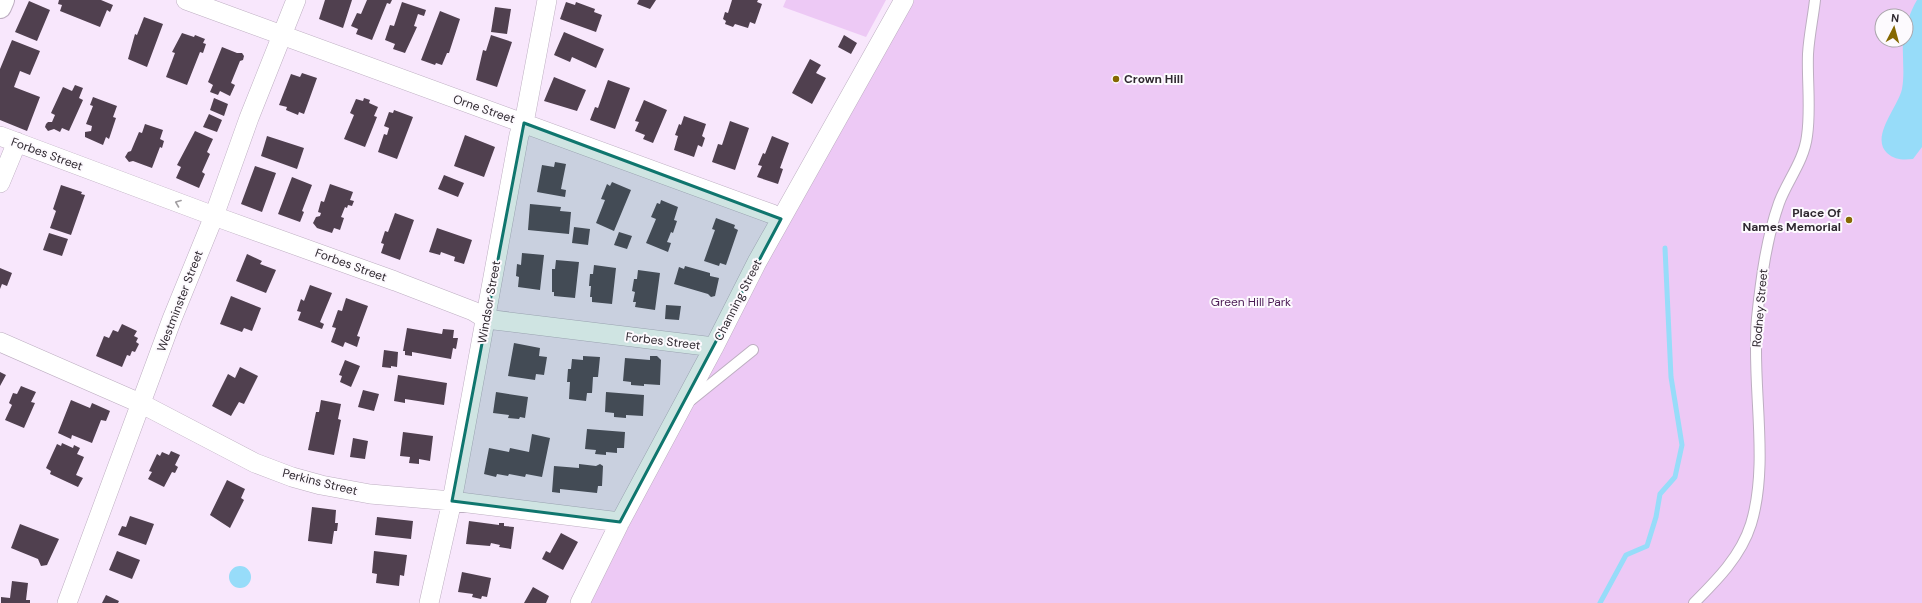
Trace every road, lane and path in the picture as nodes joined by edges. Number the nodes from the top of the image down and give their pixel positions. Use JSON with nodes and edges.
{"nodes":[{"id":1,"x":3,"y":0,"type":"edge"},
{"id":2,"x":186,"y":0,"type":"edge"},
{"id":3,"x":296,"y":0,"type":"edge"},
{"id":4,"x":547,"y":0,"type":"edge"},
{"id":5,"x":904,"y":0,"type":"edge"},
{"id":6,"x":1815,"y":0,"type":"edge"},
{"id":7,"x":0,"y":7,"type":"edge"},
{"id":8,"x":282,"y":36,"type":"junction"},
{"id":9,"x":524,"y":123,"type":"junction"},
{"id":10,"x":8,"y":139,"type":"edge"},
{"id":11,"x":0,"y":183,"type":"edge"},
{"id":12,"x":214,"y":216,"type":"junction"},
{"id":13,"x":782,"y":219,"type":"junction"},
{"id":14,"x":486,"y":319,"type":"junction"},
{"id":15,"x":0,"y":342,"type":"edge"},
{"id":16,"x":714,"y":347,"type":"junction"},
{"id":17,"x":753,"y":350,"type":"dead end"},
{"id":18,"x":142,"y":404,"type":"junction"},
{"id":19,"x":680,"y":408,"type":"junction"},
{"id":20,"x":452,"y":501,"type":"junction"},
{"id":21,"x":620,"y":522,"type":"junction"},
{"id":22,"x":67,"y":603,"type":"edge"},
{"id":23,"x":429,"y":603,"type":"edge"},
{"id":24,"x":580,"y":603,"type":"edge"},
{"id":25,"x":1694,"y":603,"type":"edge"}],
"edges":[{"from":1,"to":7,"type":"main road"},
{"from":2,"to":8,"type":"street","name":"Orne Street"},
{"from":3,"to":8,"type":"street","name":"Westminster Street"},
{"from":4,"to":9,"type":"street","name":"Windsor Street"},
{"from":5,"to":13,"type":"street","name":"Channing Street"},
{"from":6,"to":25,"type":"lane","name":"Rodney Street"},
{"from":8,"to":9,"type":"street","name":"Orne Street"},
{"from":8,"to":12,"type":"street","name":"Westminster Street"},
{"from":9,"to":13,"type":"street","name":"Orne Street"},
{"from":9,"to":14,"type":"street","name":"Windsor Street"},
{"from":10,"to":11,"type":"street"},
{"from":12,"to":10,"type":"street","name":"Forbes Street","one_way":true},
{"from":12,"to":14,"type":"street","name":"Forbes Street"},
{"from":12,"to":18,"type":"street","name":"Westminster Street"},
{"from":13,"to":16,"type":"street","name":"Channing Street"},
{"from":14,"to":16,"type":"street","name":"Forbes Street"},
{"from":14,"to":20,"type":"street","name":"Windsor Street"},
{"from":15,"to":18,"type":"street","name":"Perkins Street"},
{"from":16,"to":19,"type":"street","name":"Channing Street"},
{"from":17,"to":19,"type":"lane"},
{"from":18,"to":20,"type":"street","name":"Perkins Street"},
{"from":18,"to":22,"type":"street","name":"Westminster Street"},
{"from":19,"to":21,"type":"street","name":"Channing Street"},
{"from":20,"to":21,"type":"street","name":"Perkins Street"},
{"from":20,"to":23,"type":"street","name":"Windsor Street"},
{"from":21,"to":24,"type":"street","name":"Channing Street"}]}
